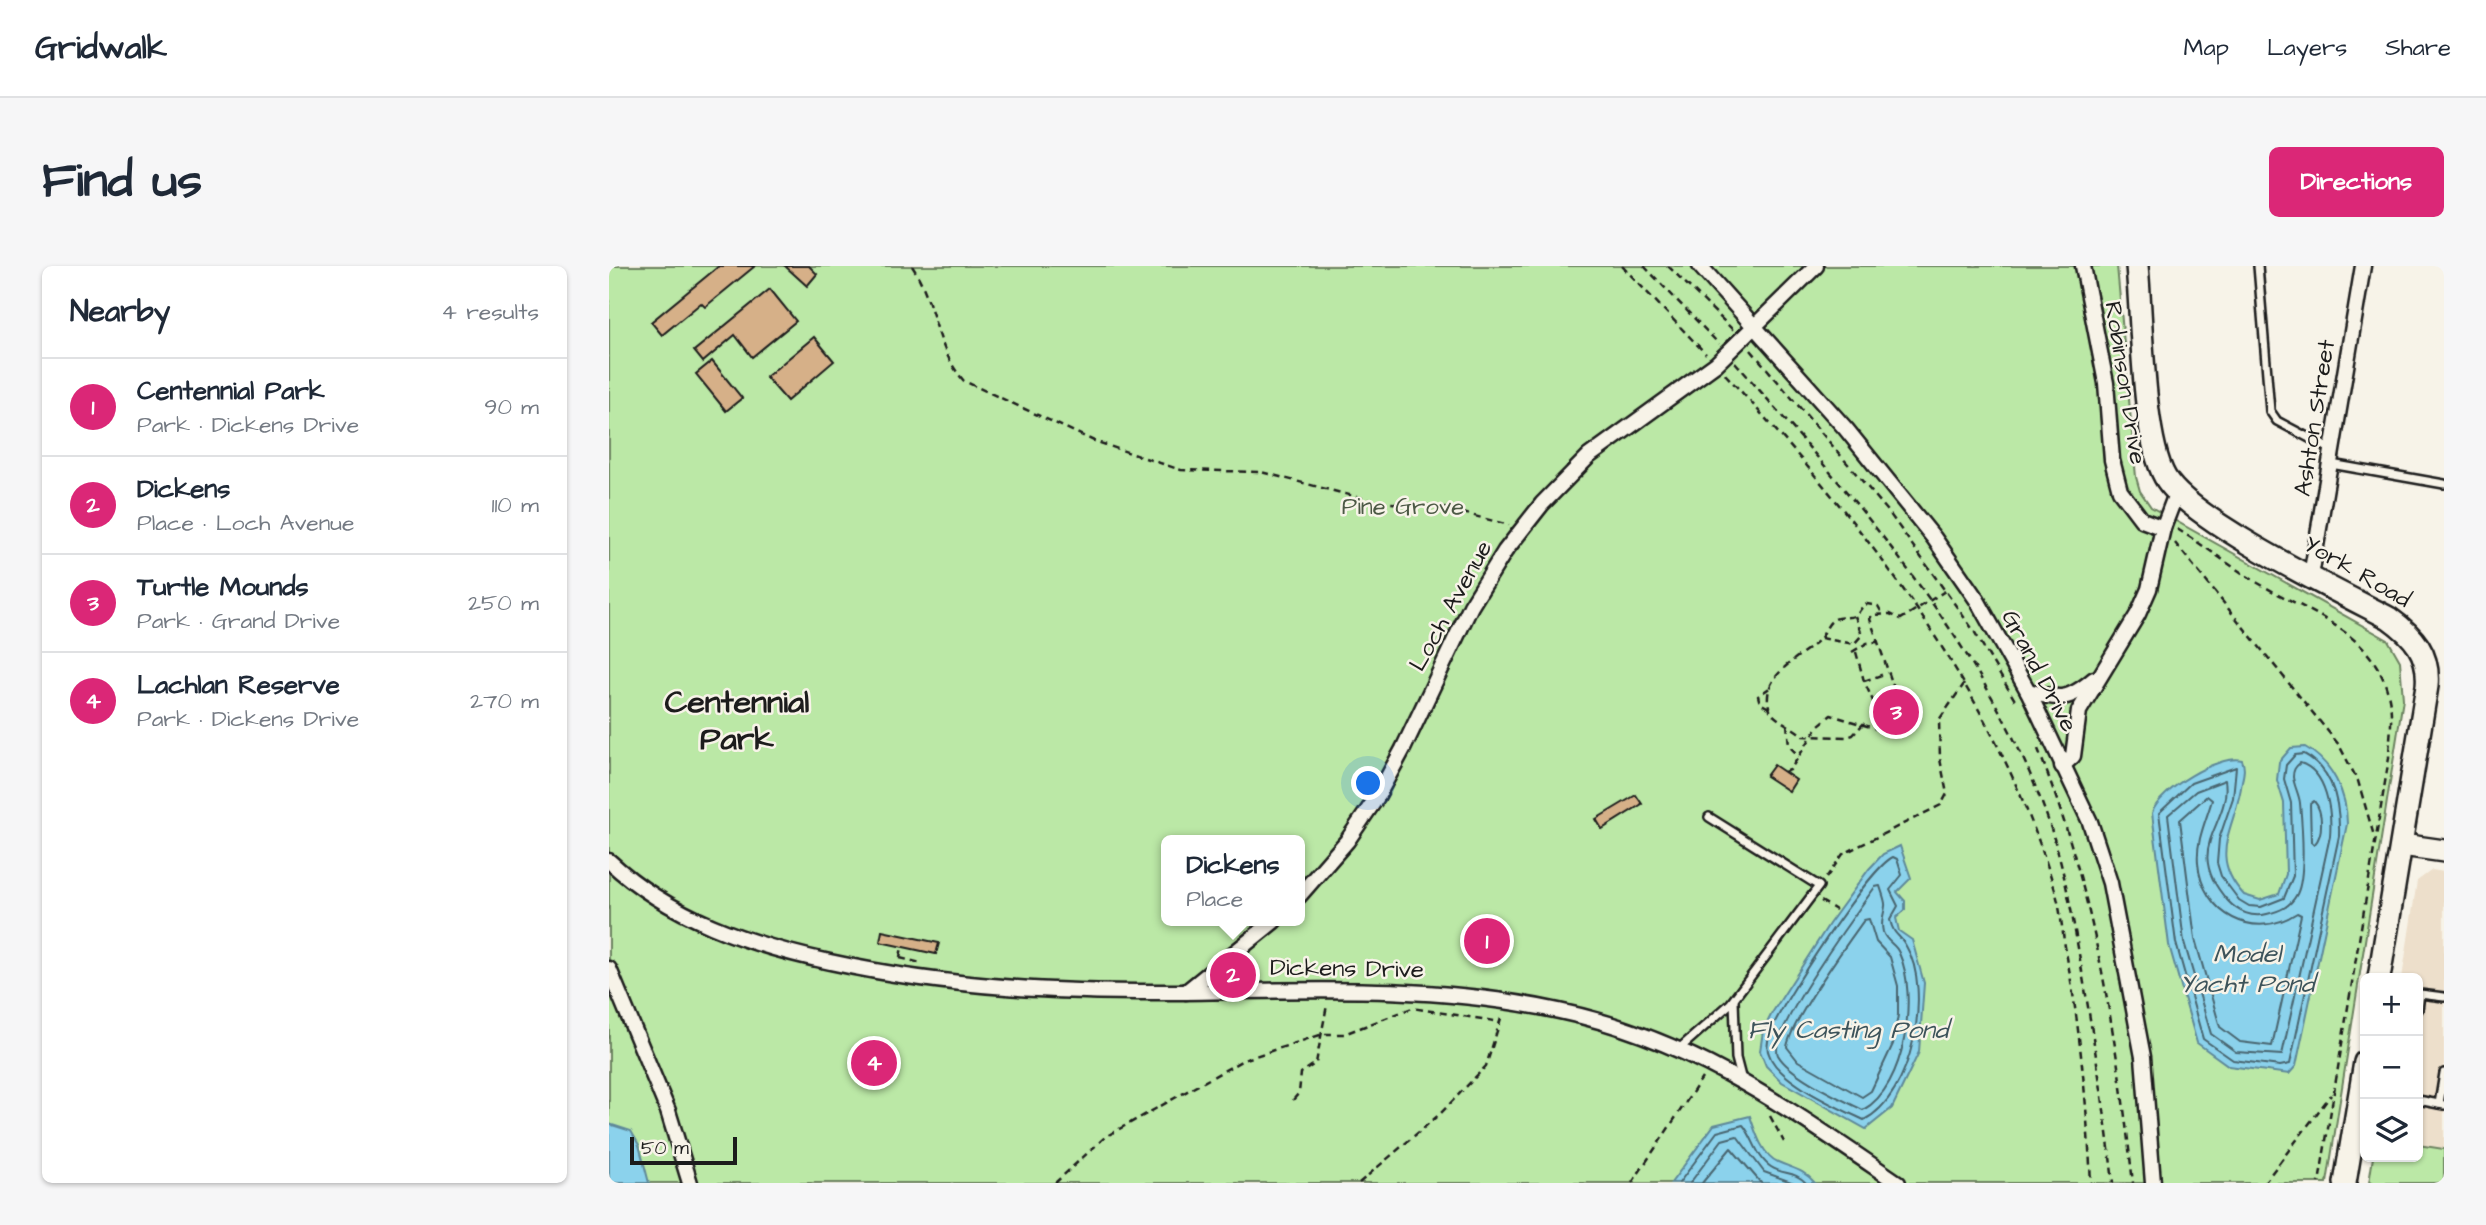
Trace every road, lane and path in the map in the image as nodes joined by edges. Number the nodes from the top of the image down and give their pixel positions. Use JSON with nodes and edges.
{"nodes":[{"id":1,"x":912,"y":266,"type":"edge"},
{"id":2,"x":1622,"y":266,"type":"edge"},
{"id":3,"x":1644,"y":266,"type":"edge"},
{"id":4,"x":1668,"y":266,"type":"edge"},
{"id":5,"x":1700,"y":266,"type":"edge"},
{"id":6,"x":1816,"y":266,"type":"edge"},
{"id":7,"x":2083,"y":266,"type":"edge"},
{"id":8,"x":2137,"y":266,"type":"edge"},
{"id":9,"x":2258,"y":266,"type":"edge"},
{"id":10,"x":2363,"y":266,"type":"edge"},
{"id":11,"x":1756,"y":327,"type":"junction"},
{"id":12,"x":1743,"y":340,"type":"junction"},
{"id":13,"x":1727,"y":354,"type":"junction"},
{"id":14,"x":1716,"y":365,"type":"junction"},
{"id":15,"x":2332,"y":457,"type":"junction"},
{"id":16,"x":2444,"y":484,"type":"edge"},
{"id":17,"x":2176,"y":494,"type":"junction"},
{"id":18,"x":1523,"y":528,"type":"junction"},
{"id":19,"x":2163,"y":528,"type":"junction"},
{"id":20,"x":2311,"y":576,"type":"junction"},
{"id":21,"x":1945,"y":591,"type":"junction"},
{"id":22,"x":1930,"y":601,"type":"junction"},
{"id":23,"x":1919,"y":608,"type":"junction"},
{"id":24,"x":1882,"y":613,"type":"junction"},
{"id":25,"x":1855,"y":616,"type":"junction"},
{"id":26,"x":1862,"y":635,"type":"junction"},
{"id":27,"x":1821,"y":638,"type":"junction"},
{"id":28,"x":1877,"y":642,"type":"junction"},
{"id":29,"x":1866,"y":644,"type":"junction"},
{"id":30,"x":2110,"y":663,"type":"junction"},
{"id":31,"x":1887,"y":673,"type":"junction"},
{"id":32,"x":1864,"y":681,"type":"junction"},
{"id":33,"x":1964,"y":684,"type":"junction"},
{"id":34,"x":1771,"y":687,"type":"junction"},
{"id":35,"x":2028,"y":691,"type":"junction"},
{"id":36,"x":2019,"y":707,"type":"dead end"},
{"id":37,"x":1769,"y":708,"type":"junction"},
{"id":38,"x":1787,"y":723,"type":"junction"},
{"id":39,"x":1864,"y":723,"type":"junction"},
{"id":40,"x":1887,"y":732,"type":"junction"},
{"id":41,"x":1811,"y":738,"type":"junction"},
{"id":42,"x":2036,"y":743,"type":"dead end"},
{"id":43,"x":1799,"y":756,"type":"junction"},
{"id":44,"x":2062,"y":766,"type":"junction"},
{"id":45,"x":1784,"y":772,"type":"dead end"},
{"id":46,"x":1710,"y":817,"type":"dead end"},
{"id":47,"x":2374,"y":836,"type":"junction"},
{"id":48,"x":2402,"y":845,"type":"junction"},
{"id":49,"x":2444,"y":851,"type":"edge"},
{"id":50,"x":609,"y":861,"type":"edge"},
{"id":51,"x":1819,"y":886,"type":"junction"},
{"id":52,"x":1305,"y":890,"type":"edge"},
{"id":53,"x":1813,"y":895,"type":"junction"},
{"id":54,"x":1836,"y":911,"type":"dead end"},
{"id":55,"x":1268,"y":926,"type":"edge"},
{"id":56,"x":609,"y":969,"type":"edge"},
{"id":57,"x":2380,"y":973,"type":"edge"},
{"id":58,"x":1328,"y":988,"type":"junction"},
{"id":59,"x":1187,"y":992,"type":"junction"},
{"id":60,"x":2423,"y":994,"type":"edge"},
{"id":61,"x":2442,"y":996,"type":"edge"},
{"id":62,"x":1734,"y":1000,"type":"junction"},
{"id":63,"x":1323,"y":1034,"type":"junction"},
{"id":64,"x":1679,"y":1048,"type":"junction"},
{"id":65,"x":1711,"y":1065,"type":"junction"},
{"id":66,"x":2444,"y":1073,"type":"edge"},
{"id":67,"x":1742,"y":1081,"type":"junction"},
{"id":68,"x":2333,"y":1092,"type":"junction"},
{"id":69,"x":1767,"y":1095,"type":"junction"},
{"id":70,"x":2362,"y":1099,"type":"edge"},
{"id":71,"x":1293,"y":1100,"type":"dead end"},
{"id":72,"x":2423,"y":1101,"type":"edge"},
{"id":73,"x":2441,"y":1104,"type":"edge"},
{"id":74,"x":1784,"y":1142,"type":"dead end"},
{"id":75,"x":690,"y":1183,"type":"edge"},
{"id":76,"x":1055,"y":1183,"type":"edge"},
{"id":77,"x":1359,"y":1183,"type":"edge"},
{"id":78,"x":1632,"y":1183,"type":"edge"},
{"id":79,"x":1898,"y":1183,"type":"edge"},
{"id":80,"x":2091,"y":1183,"type":"edge"},
{"id":81,"x":2113,"y":1183,"type":"edge"},
{"id":82,"x":2133,"y":1183,"type":"edge"},
{"id":83,"x":2153,"y":1183,"type":"edge"},
{"id":84,"x":2264,"y":1183,"type":"edge"},
{"id":85,"x":2319,"y":1183,"type":"edge"},
{"id":86,"x":2346,"y":1183,"type":"edge"}],
"edges":[{"from":1,"to":18,"type":"path"},
{"from":2,"to":14,"type":"path"},
{"from":3,"to":13,"type":"path"},
{"from":4,"to":12,"type":"path"},
{"from":5,"to":11,"type":"street","name":"Grand Drive"},
{"from":6,"to":11,"type":"street","name":"Loch Avenue"},
{"from":7,"to":19,"type":"street","name":"Robinson Drive"},
{"from":8,"to":17,"type":"main road","name":"York Road"},
{"from":9,"to":15,"type":"lane"},
{"from":10,"to":15,"type":"street","name":"Ashton Street"},
{"from":11,"to":12,"type":"street","name":"Loch Avenue"},
{"from":11,"to":35,"type":"street","name":"Grand Drive"},
{"from":12,"to":13,"type":"street","name":"Loch Avenue"},
{"from":12,"to":21,"type":"path"},
{"from":13,"to":14,"type":"street","name":"Loch Avenue"},
{"from":13,"to":22,"type":"path"},
{"from":14,"to":18,"type":"street","name":"Loch Avenue"},
{"from":14,"to":23,"type":"path"},
{"from":15,"to":16,"type":"lane"},
{"from":15,"to":20,"type":"street","name":"Ashton Street"},
{"from":17,"to":19,"type":"street"},
{"from":17,"to":20,"type":"main road","name":"York Road"},
{"from":18,"to":52,"type":"street","name":"Loch Avenue"},
{"from":19,"to":30,"type":"street"},
{"from":19,"to":47,"type":"path"},
{"from":19,"to":47,"type":"path"},
{"from":20,"to":48,"type":"main road","name":"York Road"},
{"from":21,"to":22,"type":"path"},
{"from":21,"to":36,"type":"path"},
{"from":22,"to":23,"type":"path"},
{"from":22,"to":81,"type":"path"},
{"from":23,"to":24,"type":"path"},
{"from":23,"to":33,"type":"path"},
{"from":24,"to":25,"type":"path"},
{"from":24,"to":28,"type":"path"},
{"from":25,"to":26,"type":"path"},
{"from":25,"to":27,"type":"path"},
{"from":26,"to":27,"type":"path"},
{"from":26,"to":29,"type":"path"},
{"from":27,"to":34,"type":"path"},
{"from":28,"to":29,"type":"path"},
{"from":28,"to":31,"type":"path"},
{"from":29,"to":32,"type":"path"},
{"from":30,"to":35,"type":"street"},
{"from":30,"to":44,"type":"street"},
{"from":31,"to":32,"type":"path"},
{"from":31,"to":40,"type":"path"},
{"from":32,"to":40,"type":"path"},
{"from":33,"to":51,"type":"path"},
{"from":33,"to":80,"type":"path"},
{"from":34,"to":37,"type":"path"},
{"from":34,"to":37,"type":"path"},
{"from":35,"to":44,"type":"street","name":"Grand Drive"},
{"from":37,"to":38,"type":"path"},
{"from":38,"to":41,"type":"path"},
{"from":38,"to":43,"type":"path"},
{"from":39,"to":40,"type":"path"},
{"from":39,"to":41,"type":"path"},
{"from":39,"to":41,"type":"path"},
{"from":41,"to":43,"type":"path"},
{"from":42,"to":82,"type":"path"},
{"from":43,"to":45,"type":"path"},
{"from":44,"to":83,"type":"street","name":"Grand Drive"},
{"from":46,"to":51,"type":"lane"},
{"from":47,"to":68,"type":"path"},
{"from":48,"to":49,"type":"main road"},
{"from":48,"to":57,"type":"main road","name":"York Road"},
{"from":50,"to":59,"type":"street","name":"Dickens Drive"},
{"from":51,"to":53,"type":"lane"},
{"from":53,"to":54,"type":"path"},
{"from":53,"to":62,"type":"lane"},
{"from":55,"to":59,"type":"street"},
{"from":56,"to":75,"type":"street"},
{"from":58,"to":59,"type":"street","name":"Dickens Drive"},
{"from":58,"to":63,"type":"path"},
{"from":58,"to":64,"type":"street","name":"Dickens Drive"},
{"from":60,"to":61,"type":"lane"},
{"from":62,"to":64,"type":"lane"},
{"from":62,"to":67,"type":"lane"},
{"from":63,"to":71,"type":"path"},
{"from":63,"to":76,"type":"path"},
{"from":63,"to":77,"type":"path"},
{"from":64,"to":65,"type":"street","name":"Dickens Drive"},
{"from":65,"to":67,"type":"street","name":"Dickens Drive"},
{"from":65,"to":78,"type":"path"},
{"from":66,"to":73,"type":"lane"},
{"from":67,"to":69,"type":"street","name":"Dickens Drive"},
{"from":68,"to":84,"type":"path"},
{"from":68,"to":85,"type":"path"},
{"from":69,"to":74,"type":"path"},
{"from":69,"to":79,"type":"street","name":"Dickens Drive"},
{"from":70,"to":86,"type":"main road"},
{"from":72,"to":73,"type":"lane"}]}
